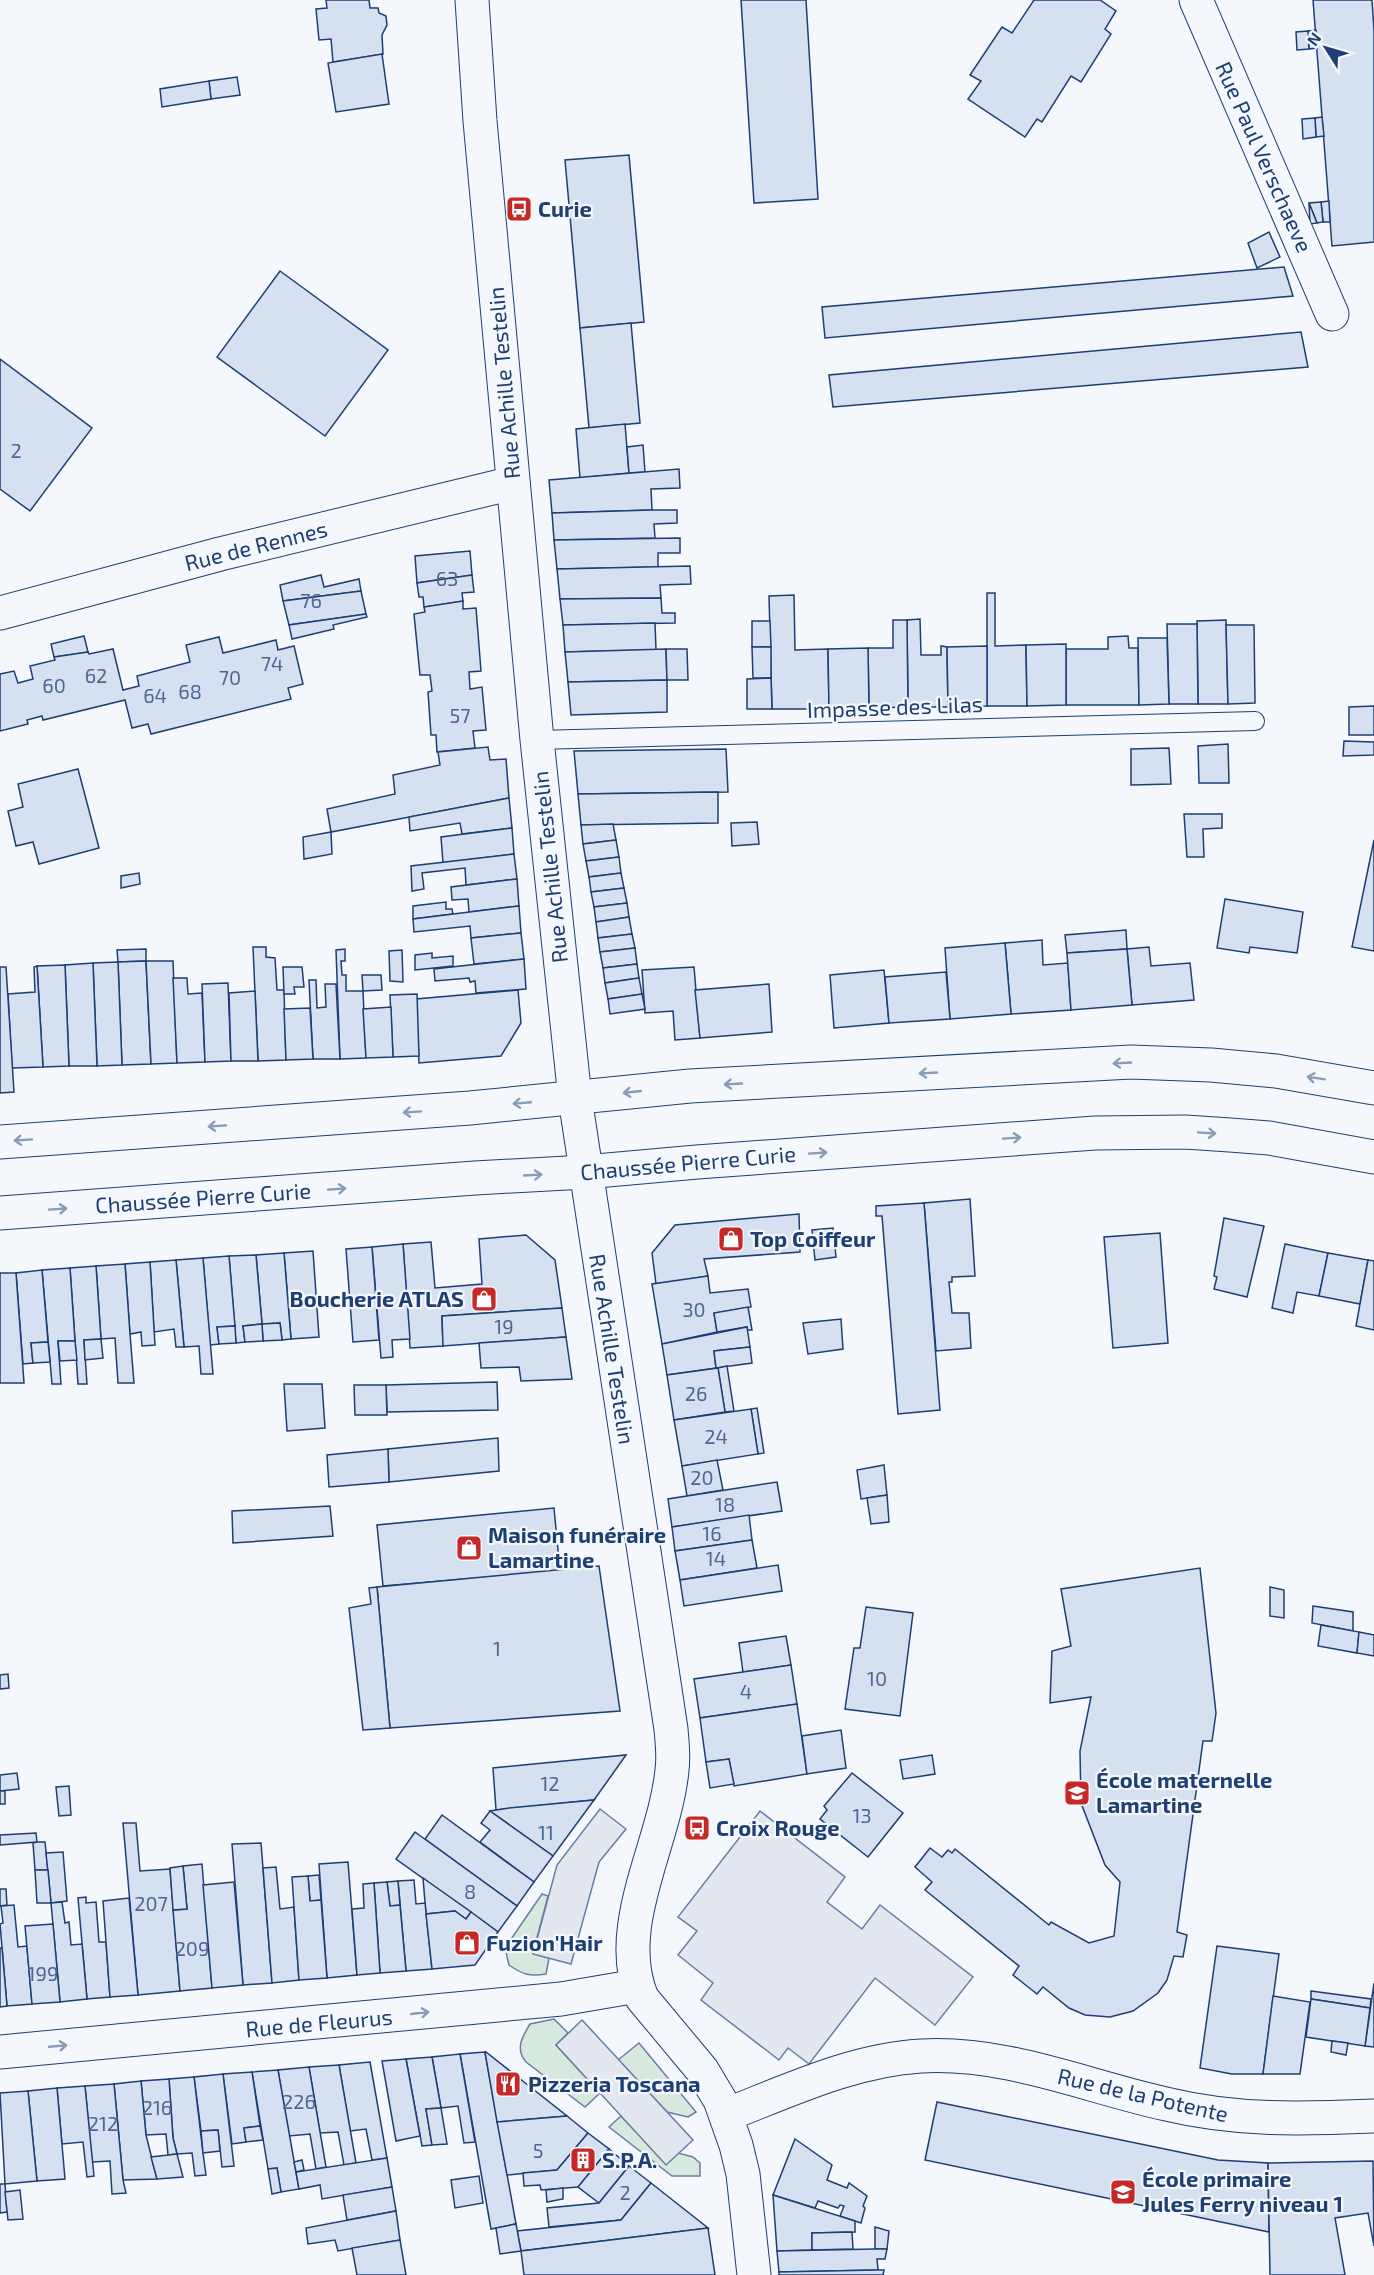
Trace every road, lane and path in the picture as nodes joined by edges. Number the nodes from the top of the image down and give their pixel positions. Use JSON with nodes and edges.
{"nodes":[{"id":1,"x":472,"y":0,"type":"edge"},
{"id":2,"x":1196,"y":0,"type":"edge"},
{"id":3,"x":1332,"y":314,"type":"dead end"},
{"id":4,"x":513,"y":483,"type":"junction"},
{"id":5,"x":0,"y":613,"type":"edge"},
{"id":6,"x":1255,"y":721,"type":"dead end"},
{"id":7,"x":537,"y":740,"type":"junction"},
{"id":8,"x":1374,"y":1088,"type":"edge"},
{"id":9,"x":575,"y":1098,"type":"junction"},
{"id":10,"x":0,"y":1142,"type":"edge"},
{"id":11,"x":1374,"y":1157,"type":"edge"},
{"id":12,"x":585,"y":1173,"type":"junction"},
{"id":13,"x":0,"y":1213,"type":"edge"},
{"id":14,"x":637,"y":1986,"type":"junction"},
{"id":15,"x":0,"y":2052,"type":"edge"},
{"id":16,"x":726,"y":2115,"type":"junction"},
{"id":17,"x":1374,"y":2116,"type":"edge"},
{"id":18,"x":754,"y":2275,"type":"edge"}],
"edges":[{"from":1,"to":4,"type":"street","name":"Rue Achille Testelin"},
{"from":2,"to":3,"type":"street","name":"Rue Paul Verschaeve"},
{"from":4,"to":5,"type":"street","name":"Rue de Rennes"},
{"from":4,"to":7,"type":"street","name":"Rue Achille Testelin"},
{"from":6,"to":7,"type":"lane","name":"Impasse des Lilas"},
{"from":7,"to":9,"type":"street","name":"Rue Achille Testelin"},
{"from":8,"to":9,"type":"street","one_way":true},
{"from":9,"to":10,"type":"street","one_way":true},
{"from":9,"to":12,"type":"street","name":"Rue Achille Testelin"},
{"from":12,"to":11,"type":"street","name":"Chaussée Pierre Curie","one_way":true},
{"from":13,"to":12,"type":"street","name":"Chaussée Pierre Curie","one_way":true},
{"from":12,"to":14,"type":"street","name":"Rue Achille Testelin"},
{"from":15,"to":14,"type":"street","name":"Rue de Fleurus","one_way":true},
{"from":14,"to":16,"type":"street"},
{"from":16,"to":17,"type":"street","name":"Rue de la Potente"},
{"from":16,"to":18,"type":"street"}]}
